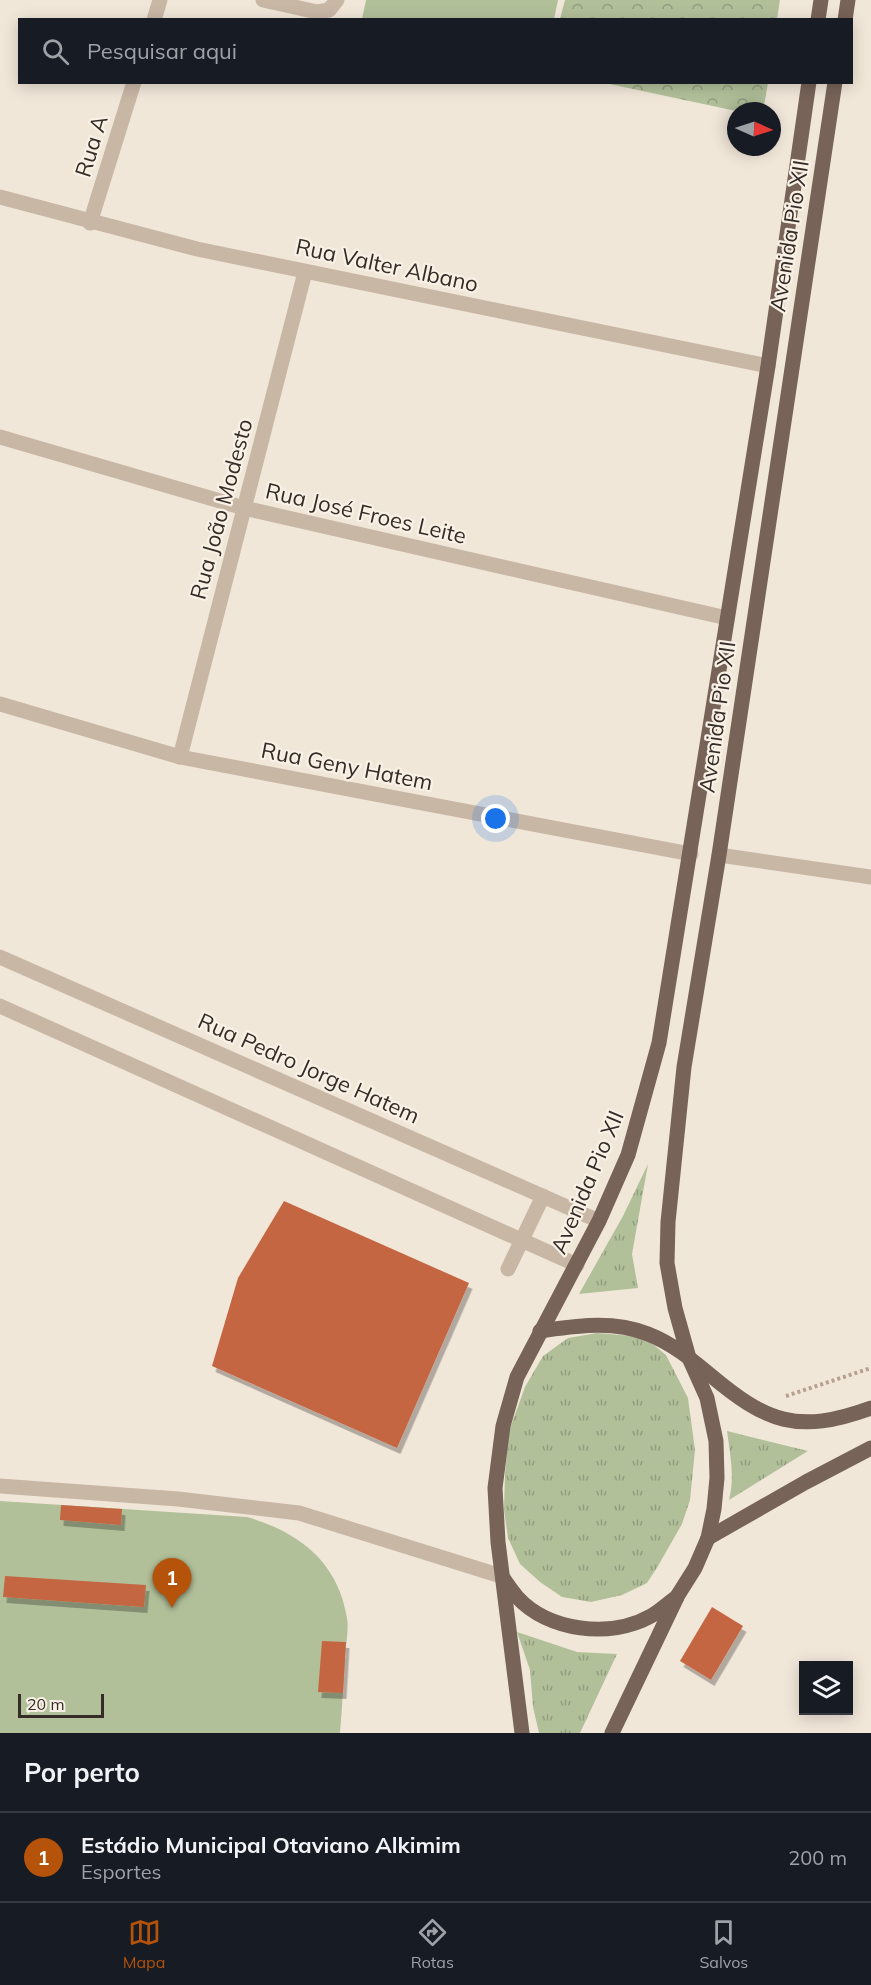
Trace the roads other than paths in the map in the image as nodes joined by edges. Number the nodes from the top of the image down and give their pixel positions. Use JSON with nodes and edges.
{"nodes":[{"id":1,"x":160,"y":0,"type":"edge"},
{"id":2,"x":263,"y":0,"type":"edge"},
{"id":3,"x":337,"y":0,"type":"edge"},
{"id":4,"x":821,"y":0,"type":"edge"},
{"id":5,"x":848,"y":0,"type":"edge"},
{"id":6,"x":155,"y":18,"type":"edge"},
{"id":7,"x":818,"y":18,"type":"edge"},
{"id":8,"x":845,"y":18,"type":"edge"},
{"id":9,"x":133,"y":84,"type":"edge"},
{"id":10,"x":809,"y":84,"type":"edge"},
{"id":11,"x":835,"y":84,"type":"edge"},
{"id":12,"x":0,"y":197,"type":"edge"},
{"id":13,"x":90,"y":223,"type":"junction"},
{"id":14,"x":305,"y":272,"type":"junction"},
{"id":15,"x":768,"y":366,"type":"junction"},
{"id":16,"x":0,"y":437,"type":"edge"},
{"id":17,"x":244,"y":508,"type":"junction"},
{"id":18,"x":727,"y":618,"type":"junction"},
{"id":19,"x":0,"y":704,"type":"edge"},
{"id":20,"x":180,"y":757,"type":"junction"},
{"id":21,"x":690,"y":854,"type":"junction"},
{"id":22,"x":719,"y":855,"type":"junction"},
{"id":23,"x":871,"y":877,"type":"edge"},
{"id":24,"x":0,"y":957,"type":"edge"},
{"id":25,"x":0,"y":1006,"type":"edge"},
{"id":26,"x":543,"y":1196,"type":"junction"},
{"id":27,"x":599,"y":1221,"type":"junction"},
{"id":28,"x":522,"y":1240,"type":"junction"},
{"id":29,"x":577,"y":1265,"type":"junction"},
{"id":30,"x":508,"y":1269,"type":"dead end"},
{"id":31,"x":540,"y":1331,"type":"junction"},
{"id":32,"x":689,"y":1358,"type":"junction"},
{"id":33,"x":871,"y":1408,"type":"edge"},
{"id":34,"x":871,"y":1448,"type":"edge"},
{"id":35,"x":0,"y":1486,"type":"edge"},
{"id":36,"x":708,"y":1538,"type":"junction"},
{"id":37,"x":501,"y":1576,"type":"junction"},
{"id":38,"x":678,"y":1595,"type":"junction"},
{"id":39,"x":522,"y":1733,"type":"edge"},
{"id":40,"x":612,"y":1733,"type":"edge"}],
"edges":[{"from":1,"to":6,"type":"street"},
{"from":2,"to":3,"type":"street"},
{"from":4,"to":7,"type":"main road"},
{"from":5,"to":8,"type":"main road"},
{"from":9,"to":13,"type":"street","name":"Rua A"},
{"from":10,"to":15,"type":"main road","name":"Avenida Pio XII"},
{"from":11,"to":22,"type":"main road","name":"Avenida Pio XII"},
{"from":12,"to":13,"type":"street","name":"Rua Valter Albano"},
{"from":13,"to":14,"type":"street","name":"Rua Valter Albano"},
{"from":14,"to":15,"type":"street","name":"Rua Valter Albano"},
{"from":14,"to":17,"type":"street","name":"Rua João Modesto"},
{"from":15,"to":18,"type":"main road","name":"Avenida Pio XII"},
{"from":16,"to":17,"type":"street","name":"Rua José Froes Leite"},
{"from":17,"to":18,"type":"street","name":"Rua José Froes Leite"},
{"from":17,"to":20,"type":"street","name":"Rua João Modesto"},
{"from":18,"to":21,"type":"main road","name":"Avenida Pio XII"},
{"from":19,"to":20,"type":"street","name":"Rua Geny Hatem"},
{"from":20,"to":21,"type":"street","name":"Rua Geny Hatem"},
{"from":21,"to":27,"type":"main road","name":"Avenida Pio XII"},
{"from":22,"to":23,"type":"street"},
{"from":22,"to":32,"type":"main road","name":"Avenida Pio XII"},
{"from":24,"to":26,"type":"street","name":"Rua Pedro Jorge Hatem"},
{"from":25,"to":28,"type":"street"},
{"from":26,"to":27,"type":"street","name":"Rua Pedro Jorge Hatem"},
{"from":26,"to":28,"type":"street"},
{"from":27,"to":29,"type":"main road","name":"Avenida Pio XII"},
{"from":28,"to":29,"type":"street"},
{"from":28,"to":30,"type":"street"},
{"from":29,"to":31,"type":"main road","name":"Avenida Pio XII"},
{"from":31,"to":32,"type":"main road"},
{"from":31,"to":37,"type":"main road","name":"Avenida Pio XII"},
{"from":32,"to":33,"type":"main road"},
{"from":32,"to":36,"type":"main road","name":"Avenida Pio XII"},
{"from":34,"to":36,"type":"main road"},
{"from":35,"to":37,"type":"street"},
{"from":36,"to":38,"type":"main road","name":"Avenida Pio XII"},
{"from":37,"to":38,"type":"main road"},
{"from":37,"to":39,"type":"main road","name":"Avenida Pio XII"},
{"from":38,"to":40,"type":"main road"}]}
